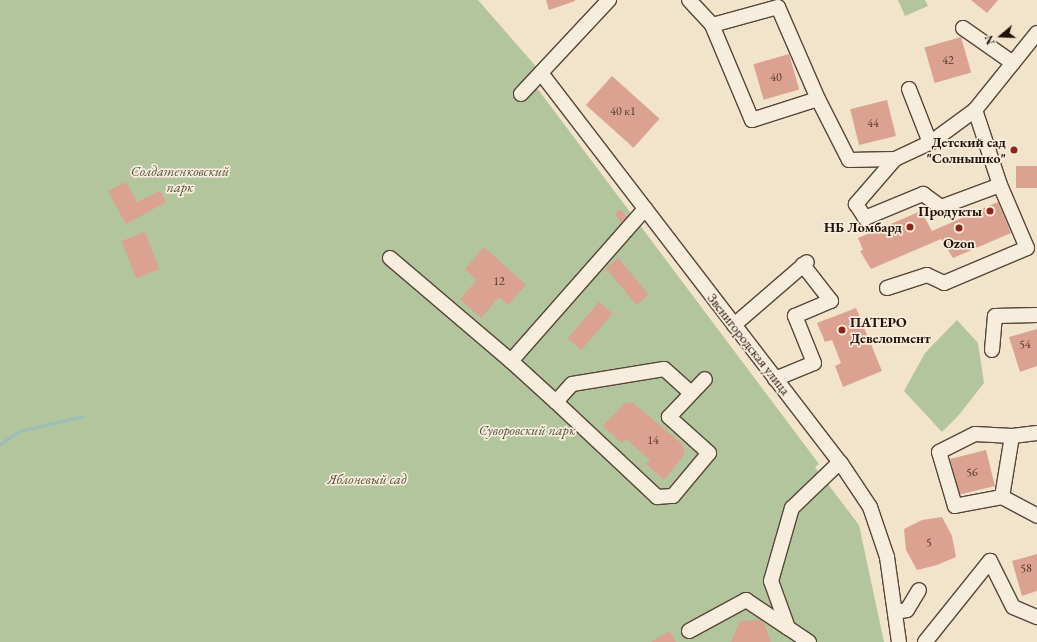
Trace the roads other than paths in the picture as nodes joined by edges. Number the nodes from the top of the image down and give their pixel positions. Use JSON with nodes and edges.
{"nodes":[{"id":1,"x":609,"y":0,"type":"edge"},
{"id":2,"x":689,"y":0,"type":"edge"},
{"id":3,"x":712,"y":25,"type":"junction"},
{"id":4,"x":963,"y":28,"type":"dead end"},
{"id":5,"x":1037,"y":33,"type":"edge"},
{"id":6,"x":1013,"y":63,"type":"junction"},
{"id":7,"x":542,"y":72,"type":"junction"},
{"id":8,"x":909,"y":89,"type":"dead end"},
{"id":9,"x":521,"y":94,"type":"dead end"},
{"id":10,"x":818,"y":99,"type":"junction"},
{"id":11,"x":975,"y":110,"type":"junction"},
{"id":12,"x":930,"y":143,"type":"junction"},
{"id":13,"x":895,"y":159,"type":"junction"},
{"id":14,"x":1000,"y":185,"type":"junction"},
{"id":15,"x":645,"y":209,"type":"junction"},
{"id":16,"x":390,"y":258,"type":"dead end"},
{"id":17,"x":887,"y":288,"type":"dead end"},
{"id":18,"x":1037,"y":315,"type":"edge"},
{"id":19,"x":734,"y":325,"type":"junction"},
{"id":20,"x":992,"y":350,"type":"dead end"},
{"id":21,"x":511,"y":361,"type":"junction"},
{"id":22,"x":705,"y":379,"type":"dead end"},
{"id":23,"x":776,"y":379,"type":"junction"},
{"id":24,"x":692,"y":393,"type":"junction"},
{"id":25,"x":556,"y":402,"type":"junction"},
{"id":26,"x":1037,"y":433,"type":"edge"},
{"id":27,"x":1012,"y":436,"type":"junction"},
{"id":28,"x":840,"y":462,"type":"junction"},
{"id":29,"x":1002,"y":497,"type":"junction"},
{"id":30,"x":1037,"y":516,"type":"edge"},
{"id":31,"x":919,"y":590,"type":"dead end"},
{"id":32,"x":895,"y":612,"type":"junction"},
{"id":33,"x":1037,"y":617,"type":"edge"},
{"id":34,"x":788,"y":628,"type":"junction"},
{"id":35,"x":689,"y":630,"type":"dead end"},
{"id":36,"x":809,"y":642,"type":"edge"},
{"id":37,"x":898,"y":642,"type":"edge"},
{"id":38,"x":925,"y":642,"type":"edge"}],
"edges":[{"from":1,"to":7,"type":"street"},
{"from":2,"to":3,"type":"street"},
{"from":3,"to":10,"type":"street"},
{"from":3,"to":10,"type":"street"},
{"from":4,"to":6,"type":"street"},
{"from":5,"to":6,"type":"street"},
{"from":6,"to":11,"type":"street"},
{"from":7,"to":9,"type":"street"},
{"from":7,"to":15,"type":"street","name":"Звенигородская улица"},
{"from":8,"to":12,"type":"street"},
{"from":10,"to":13,"type":"street"},
{"from":11,"to":12,"type":"street"},
{"from":11,"to":14,"type":"street"},
{"from":12,"to":13,"type":"street"},
{"from":13,"to":14,"type":"street"},
{"from":14,"to":17,"type":"street"},
{"from":15,"to":19,"type":"street","name":"Звенигородская улица"},
{"from":15,"to":21,"type":"street"},
{"from":16,"to":21,"type":"street"},
{"from":18,"to":20,"type":"street"},
{"from":19,"to":23,"type":"street","name":"Звенигородская улица"},
{"from":19,"to":23,"type":"street"},
{"from":21,"to":25,"type":"street"},
{"from":22,"to":24,"type":"street"},
{"from":23,"to":28,"type":"street","name":"Звенигородская улица"},
{"from":24,"to":25,"type":"street"},
{"from":24,"to":25,"type":"street"},
{"from":26,"to":27,"type":"street"},
{"from":27,"to":29,"type":"street"},
{"from":27,"to":29,"type":"street"},
{"from":28,"to":32,"type":"street","name":"Звенигородская улица"},
{"from":28,"to":34,"type":"street"},
{"from":29,"to":30,"type":"street"},
{"from":31,"to":32,"type":"street"},
{"from":32,"to":37,"type":"street","name":"Звенигородская улица"},
{"from":33,"to":38,"type":"street"},
{"from":34,"to":35,"type":"street"},
{"from":34,"to":36,"type":"street"}]}
